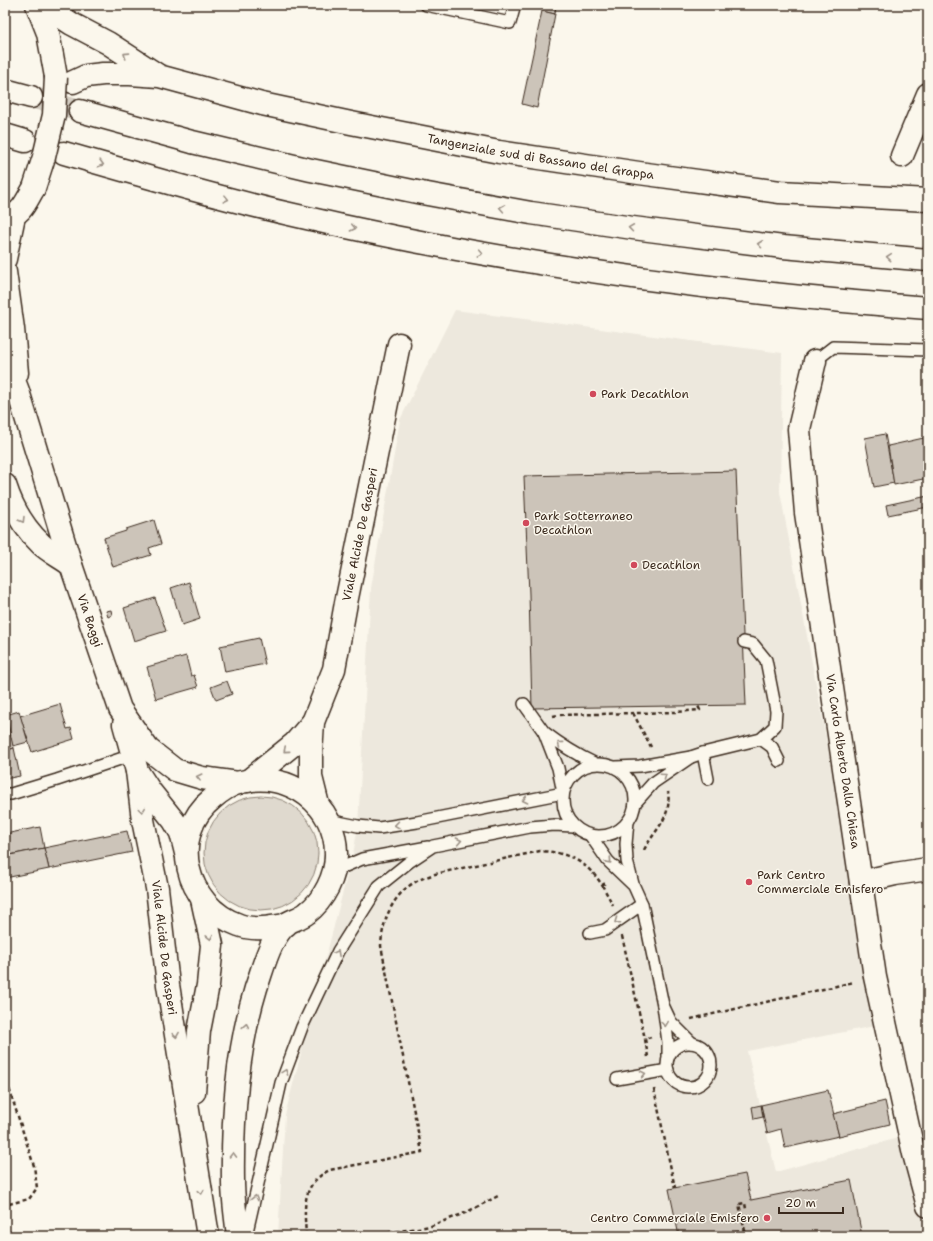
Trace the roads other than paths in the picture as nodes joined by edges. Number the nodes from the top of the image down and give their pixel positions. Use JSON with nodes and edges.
{"nodes":[{"id":1,"x":37,"y":5,"type":"edge"},
{"id":2,"x":43,"y":5,"type":"edge"},
{"id":3,"x":426,"y":5,"type":"edge"},
{"id":4,"x":514,"y":5,"type":"edge"},
{"id":5,"x":159,"y":76,"type":"junction"},
{"id":6,"x":64,"y":80,"type":"junction"},
{"id":7,"x":5,"y":90,"type":"edge"},
{"id":8,"x":928,"y":94,"type":"edge"},
{"id":9,"x":31,"y":97,"type":"tunnel mouth"},
{"id":10,"x":80,"y":111,"type":"tunnel mouth"},
{"id":11,"x":64,"y":153,"type":"dead end"},
{"id":12,"x":902,"y":156,"type":"dead end"},
{"id":13,"x":928,"y":200,"type":"edge"},
{"id":14,"x":10,"y":218,"type":"edge"},
{"id":15,"x":5,"y":259,"type":"edge"},
{"id":16,"x":928,"y":260,"type":"edge"},
{"id":17,"x":5,"y":272,"type":"edge"},
{"id":18,"x":928,"y":308,"type":"edge"},
{"id":19,"x":399,"y":344,"type":"dead end"},
{"id":20,"x":928,"y":350,"type":"edge"},
{"id":21,"x":5,"y":357,"type":"edge"},
{"id":22,"x":815,"y":362,"type":"joint"},
{"id":23,"x":18,"y":391,"type":"junction"},
{"id":24,"x":5,"y":485,"type":"edge"},
{"id":25,"x":72,"y":565,"type":"junction"},
{"id":26,"x":744,"y":642,"type":"dead end"},
{"id":27,"x":524,"y":704,"type":"dead end"},
{"id":28,"x":120,"y":709,"type":"junction"},
{"id":29,"x":314,"y":722,"type":"junction"},
{"id":30,"x":544,"y":732,"type":"junction"},
{"id":31,"x":761,"y":739,"type":"junction"},
{"id":32,"x":703,"y":752,"type":"junction"},
{"id":33,"x":691,"y":757,"type":"junction"},
{"id":34,"x":780,"y":762,"type":"dead end"},
{"id":35,"x":135,"y":763,"type":"junction"},
{"id":36,"x":594,"y":763,"type":"junction"},
{"id":37,"x":616,"y":767,"type":"junction"},
{"id":38,"x":708,"y":779,"type":"dead end"},
{"id":39,"x":243,"y":782,"type":"junction"},
{"id":40,"x":563,"y":792,"type":"junction"},
{"id":41,"x":5,"y":794,"type":"edge"},
{"id":42,"x":636,"y":802,"type":"junction"},
{"id":43,"x":323,"y":812,"type":"junction"},
{"id":44,"x":628,"y":822,"type":"junction"},
{"id":45,"x":573,"y":826,"type":"junction"},
{"id":46,"x":590,"y":835,"type":"junction"},
{"id":47,"x":433,"y":846,"type":"junction"},
{"id":48,"x":186,"y":853,"type":"junction"},
{"id":49,"x":928,"y":869,"type":"edge"},
{"id":50,"x":334,"y":871,"type":"junction"},
{"id":51,"x":861,"y":882,"type":"junction"},
{"id":52,"x":633,"y":884,"type":"junction"},
{"id":53,"x":202,"y":899,"type":"junction"},
{"id":54,"x":642,"y":904,"type":"junction"},
{"id":55,"x":286,"y":925,"type":"junction"},
{"id":56,"x":590,"y":933,"type":"dead end"},
{"id":57,"x":662,"y":1005,"type":"junction"},
{"id":58,"x":692,"y":1043,"type":"junction"},
{"id":59,"x":668,"y":1066,"type":"junction"},
{"id":60,"x":617,"y":1079,"type":"dead end"},
{"id":61,"x":191,"y":1126,"type":"junction"},
{"id":62,"x":928,"y":1206,"type":"edge"},
{"id":63,"x":208,"y":1236,"type":"edge"},
{"id":64,"x":238,"y":1236,"type":"edge"},
{"id":65,"x":246,"y":1236,"type":"edge"}],
"edges":[{"from":1,"to":6,"type":"main road"},
{"from":5,"to":2,"type":"main road","name":"Tangenziale sud di Bassano del Grappa","one_way":true},
{"from":3,"to":4,"type":"lane"},
{"from":5,"to":6,"type":"main road","name":"Tangenziale sud di Bassano del Grappa"},
{"from":5,"to":13,"type":"main road","name":"Tangenziale sud di Bassano del Grappa"},
{"from":6,"to":14,"type":"main road","bridge":true},
{"from":7,"to":9,"type":"main road"},
{"from":8,"to":12,"type":"main road"},
{"from":16,"to":10,"type":"main road","one_way":true},
{"from":11,"to":18,"type":"main road","one_way":true},
{"from":14,"to":15,"type":"main road"},
{"from":17,"to":23,"type":"main road","name":"Via Baggi"},
{"from":19,"to":29,"type":"main road","name":"Viale Alcide De Gasperi"},
{"from":20,"to":22,"type":"lane"},
{"from":21,"to":23,"type":"main road","name":"Via Baggi"},
{"from":22,"to":51,"type":"main road","name":"Via Carlo Alberto Dalla Chiesa"},
{"from":23,"to":25,"type":"main road","name":"Via Baggi"},
{"from":24,"to":25,"type":"main road","one_way":true},
{"from":25,"to":28,"type":"main road","name":"Via Baggi"},
{"from":26,"to":31,"type":"lane"},
{"from":27,"to":30,"type":"lane"},
{"from":28,"to":35,"type":"main road","name":"Viale Alcide De Gasperi"},
{"from":39,"to":28,"type":"main road","name":"Via Baggi","one_way":true},
{"from":29,"to":39,"type":"main road","name":"Viale Alcide De Gasperi","one_way":true},
{"from":29,"to":43,"type":"main road","name":"Viale Alcide De Gasperi"},
{"from":36,"to":30,"type":"lane","one_way":true},
{"from":30,"to":40,"type":"lane"},
{"from":31,"to":32,"type":"lane"},
{"from":31,"to":34,"type":"lane"},
{"from":32,"to":33,"type":"lane"},
{"from":32,"to":38,"type":"lane"},
{"from":33,"to":37,"type":"lane"},
{"from":42,"to":33,"type":"lane","one_way":true},
{"from":35,"to":41,"type":"lane"},
{"from":35,"to":48,"type":"main road","name":"Viale Alcide De Gasperi"},
{"from":35,"to":61,"type":"main road","name":"Viale Alcide De Gasperi","one_way":true},
{"from":36,"to":37,"type":"lane"},
{"from":36,"to":40,"type":"lane"},
{"from":37,"to":42,"type":"lane"},
{"from":39,"to":43,"type":"main road","name":"Viale Alcide De Gasperi"},
{"from":39,"to":48,"type":"main road","name":"Viale Alcide De Gasperi"},
{"from":40,"to":43,"type":"lane","one_way":true},
{"from":40,"to":45,"type":"lane"},
{"from":42,"to":44,"type":"lane"},
{"from":43,"to":50,"type":"main road","name":"Viale Alcide De Gasperi"},
{"from":44,"to":46,"type":"lane"},
{"from":44,"to":52,"type":"lane"},
{"from":45,"to":46,"type":"lane"},
{"from":47,"to":45,"type":"lane","one_way":true},
{"from":46,"to":52,"type":"lane","one_way":true},
{"from":47,"to":50,"type":"lane"},
{"from":65,"to":47,"type":"lane","one_way":true},
{"from":48,"to":53,"type":"main road","name":"Viale Alcide De Gasperi"},
{"from":49,"to":51,"type":"main road"},
{"from":50,"to":55,"type":"main road","name":"Viale Alcide De Gasperi"},
{"from":51,"to":62,"type":"main road","name":"Via Carlo Alberto Dalla Chiesa"},
{"from":52,"to":54,"type":"lane"},
{"from":53,"to":55,"type":"main road","name":"Viale Alcide De Gasperi"},
{"from":53,"to":61,"type":"main road","name":"Viale Alcide De Gasperi","one_way":true},
{"from":54,"to":56,"type":"lane","one_way":true},
{"from":54,"to":57,"type":"lane"},
{"from":64,"to":55,"type":"main road","name":"Viale Alcide De Gasperi","one_way":true},
{"from":57,"to":58,"type":"lane"},
{"from":57,"to":59,"type":"lane","one_way":true},
{"from":58,"to":59,"type":"lane"},
{"from":58,"to":59,"type":"lane"},
{"from":60,"to":59,"type":"lane","one_way":true},
{"from":61,"to":63,"type":"main road","name":"Viale Alcide De Gasperi","one_way":true}]}
